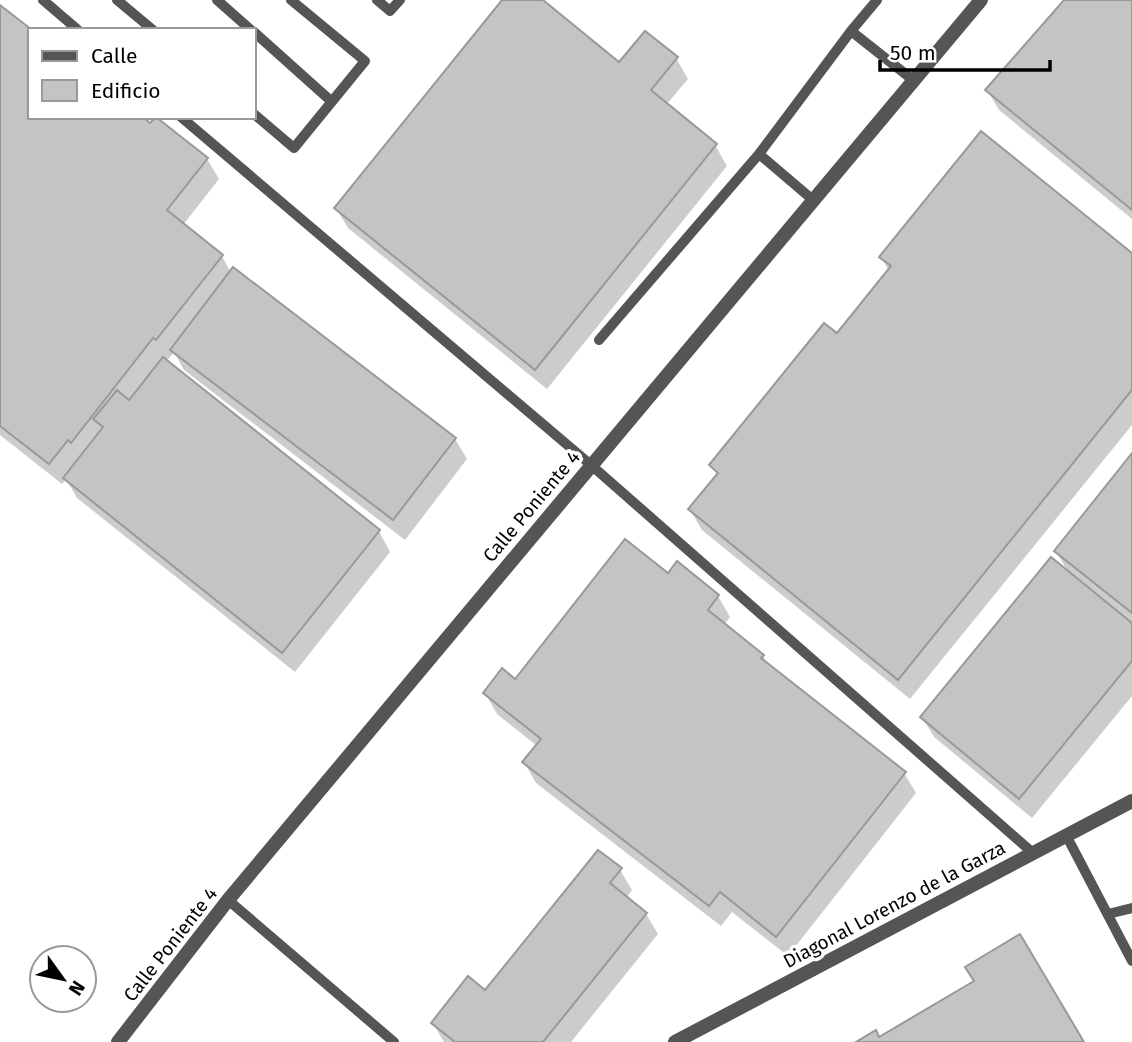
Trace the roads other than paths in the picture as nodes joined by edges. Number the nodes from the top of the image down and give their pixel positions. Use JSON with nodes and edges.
{"nodes":[{"id":1,"x":43,"y":0,"type":"edge"},
{"id":2,"x":117,"y":0,"type":"edge"},
{"id":3,"x":217,"y":0,"type":"edge"},
{"id":4,"x":291,"y":0,"type":"edge"},
{"id":5,"x":377,"y":0,"type":"edge"},
{"id":6,"x":400,"y":0,"type":"edge"},
{"id":7,"x":877,"y":0,"type":"edge"},
{"id":8,"x":981,"y":0,"type":"edge"},
{"id":9,"x":76,"y":28,"type":"edge"},
{"id":10,"x":151,"y":28,"type":"edge"},
{"id":11,"x":249,"y":28,"type":"edge"},
{"id":12,"x":851,"y":31,"type":"junction"},
{"id":13,"x":256,"y":35,"type":"edge"},
{"id":14,"x":914,"y":80,"type":"junction"},
{"id":15,"x":331,"y":101,"type":"junction"},
{"id":16,"x":256,"y":116,"type":"edge"},
{"id":17,"x":183,"y":119,"type":"edge"},
{"id":18,"x":759,"y":154,"type":"junction"},
{"id":19,"x":813,"y":200,"type":"junction"},
{"id":20,"x":599,"y":340,"type":"dead end"},
{"id":21,"x":591,"y":465,"type":"junction"},
{"id":22,"x":1132,"y":801,"type":"edge"},
{"id":23,"x":1066,"y":835,"type":"junction"},
{"id":24,"x":1033,"y":853,"type":"junction"},
{"id":25,"x":228,"y":900,"type":"junction"},
{"id":26,"x":1132,"y":908,"type":"edge"},
{"id":27,"x":1108,"y":914,"type":"junction"},
{"id":28,"x":1132,"y":961,"type":"edge"},
{"id":29,"x":118,"y":1042,"type":"edge"},
{"id":30,"x":394,"y":1042,"type":"edge"},
{"id":31,"x":675,"y":1042,"type":"edge"}],
"edges":[{"from":1,"to":9,"type":"lane"},
{"from":2,"to":10,"type":"lane"},
{"from":3,"to":11,"type":"lane"},
{"from":4,"to":15,"type":"lane"},
{"from":5,"to":6,"type":"lane"},
{"from":7,"to":12,"type":"lane"},
{"from":8,"to":14,"type":"street","name":"Calle Poniente 4"},
{"from":12,"to":14,"type":"lane"},
{"from":12,"to":18,"type":"lane"},
{"from":13,"to":15,"type":"lane"},
{"from":14,"to":19,"type":"street","name":"Calle Poniente 4"},
{"from":15,"to":16,"type":"lane"},
{"from":17,"to":21,"type":"lane"},
{"from":18,"to":19,"type":"lane"},
{"from":18,"to":20,"type":"lane"},
{"from":19,"to":21,"type":"street","name":"Calle Poniente 4"},
{"from":21,"to":24,"type":"lane"},
{"from":21,"to":25,"type":"street","name":"Calle Poniente 4"},
{"from":22,"to":23,"type":"street","name":"Diagonal Lorenzo de la Garza"},
{"from":23,"to":24,"type":"street","name":"Diagonal Lorenzo de la Garza"},
{"from":23,"to":27,"type":"lane"},
{"from":24,"to":31,"type":"street","name":"Diagonal Lorenzo de la Garza"},
{"from":25,"to":29,"type":"street","name":"Calle Poniente 4"},
{"from":25,"to":30,"type":"lane"},
{"from":26,"to":27,"type":"lane"},
{"from":27,"to":28,"type":"lane"}]}
